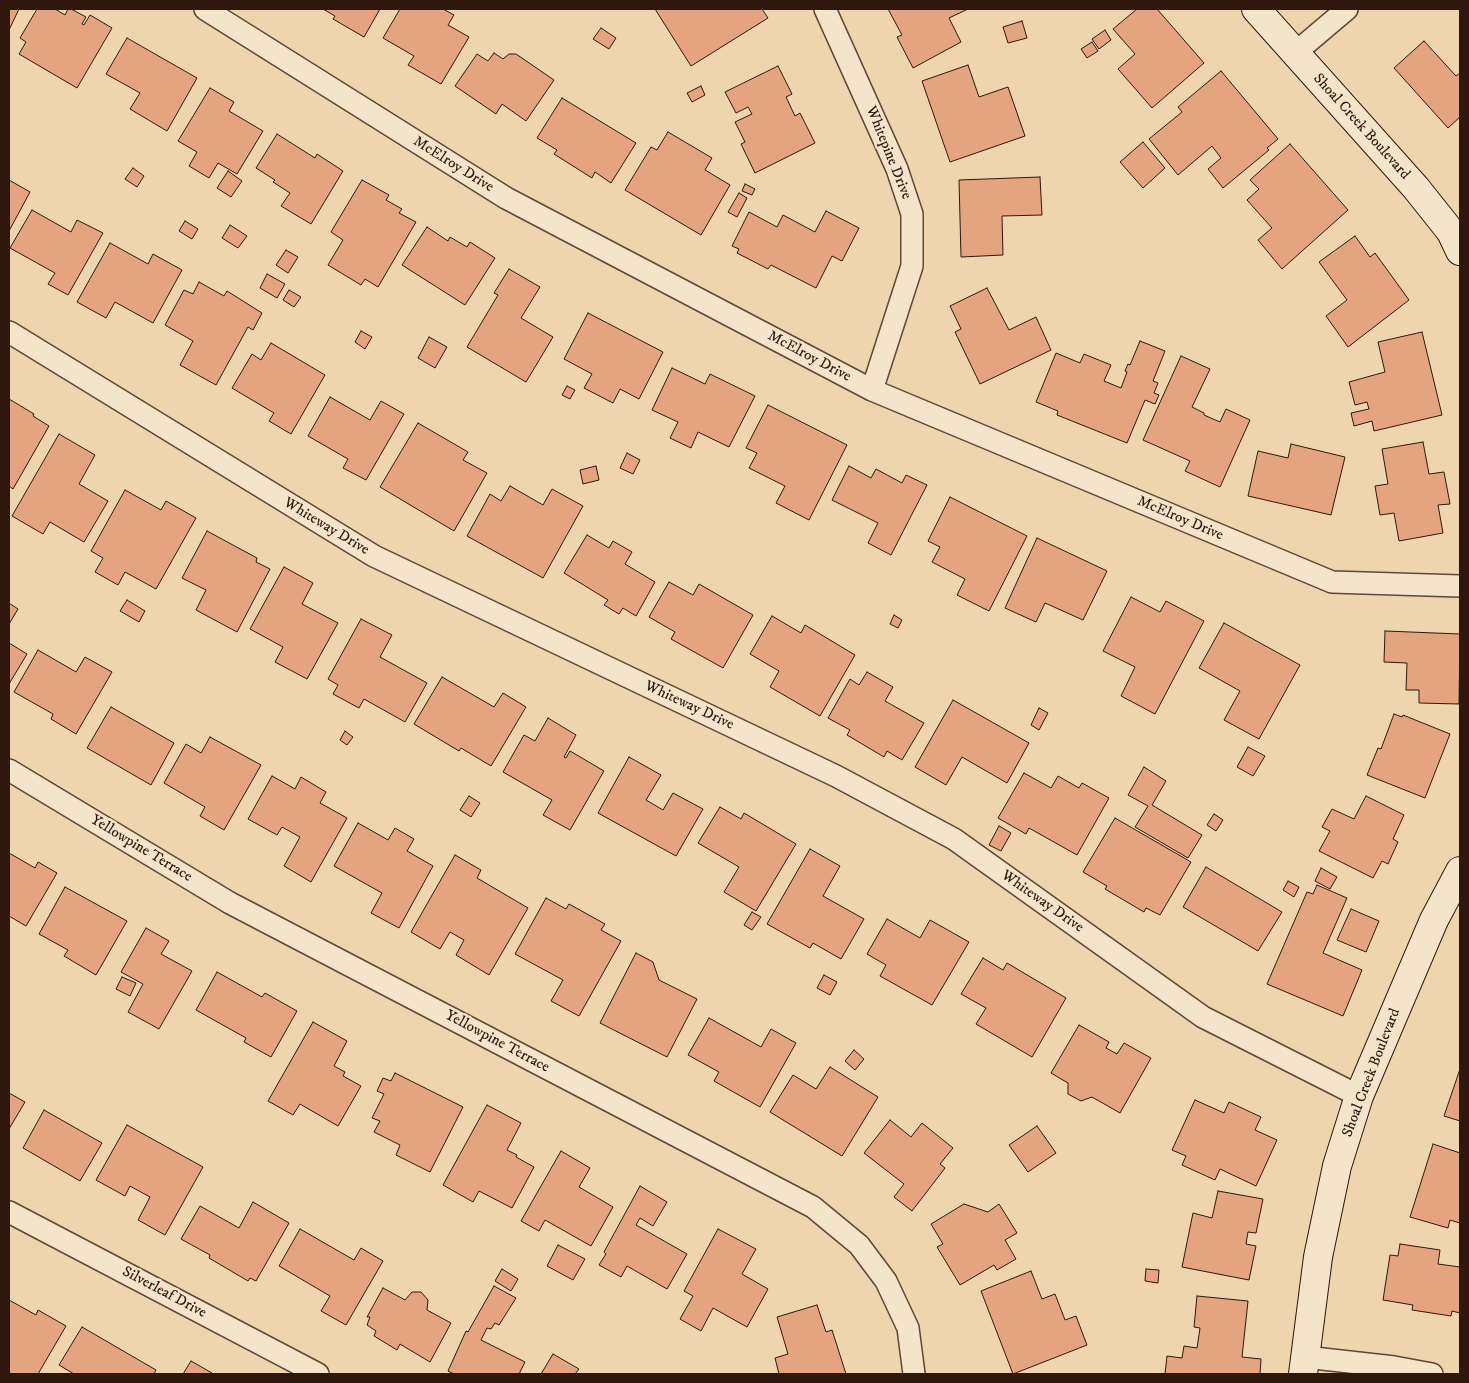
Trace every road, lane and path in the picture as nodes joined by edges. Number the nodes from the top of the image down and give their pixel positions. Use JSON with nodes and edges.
{"nodes":[{"id":1,"x":205,"y":9,"type":"edge"},
{"id":2,"x":825,"y":9,"type":"edge"},
{"id":3,"x":1256,"y":9,"type":"edge"},
{"id":4,"x":1347,"y":9,"type":"edge"},
{"id":5,"x":1295,"y":53,"type":"junction"},
{"id":6,"x":1460,"y":251,"type":"edge"},
{"id":7,"x":9,"y":332,"type":"edge"},
{"id":8,"x":872,"y":390,"type":"junction"},
{"id":9,"x":1460,"y":586,"type":"edge"},
{"id":10,"x":9,"y":770,"type":"edge"},
{"id":11,"x":1460,"y":871,"type":"edge"},
{"id":12,"x":1359,"y":1096,"type":"junction"},
{"id":13,"x":9,"y":1212,"type":"edge"},
{"id":14,"x":1304,"y":1366,"type":"edge"},
{"id":15,"x":318,"y":1374,"type":"edge"},
{"id":16,"x":914,"y":1374,"type":"edge"},
{"id":17,"x":1432,"y":1374,"type":"edge"}],
"edges":[{"from":1,"to":8,"type":"street","name":"McElroy Drive"},
{"from":2,"to":8,"type":"street","name":"Whitepine Drive"},
{"from":3,"to":5,"type":"street","name":"Shoal Creek Boulevard"},
{"from":4,"to":5,"type":"street"},
{"from":5,"to":6,"type":"street","name":"Shoal Creek Boulevard"},
{"from":7,"to":12,"type":"street","name":"Whiteway Drive"},
{"from":8,"to":9,"type":"street","name":"McElroy Drive"},
{"from":10,"to":16,"type":"street","name":"Yellowpine Terrace"},
{"from":11,"to":12,"type":"street","name":"Shoal Creek Boulevard"},
{"from":12,"to":14,"type":"street","name":"Shoal Creek Boulevard"},
{"from":13,"to":15,"type":"street","name":"Silverleaf Drive"},
{"from":14,"to":17,"type":"street"}]}
